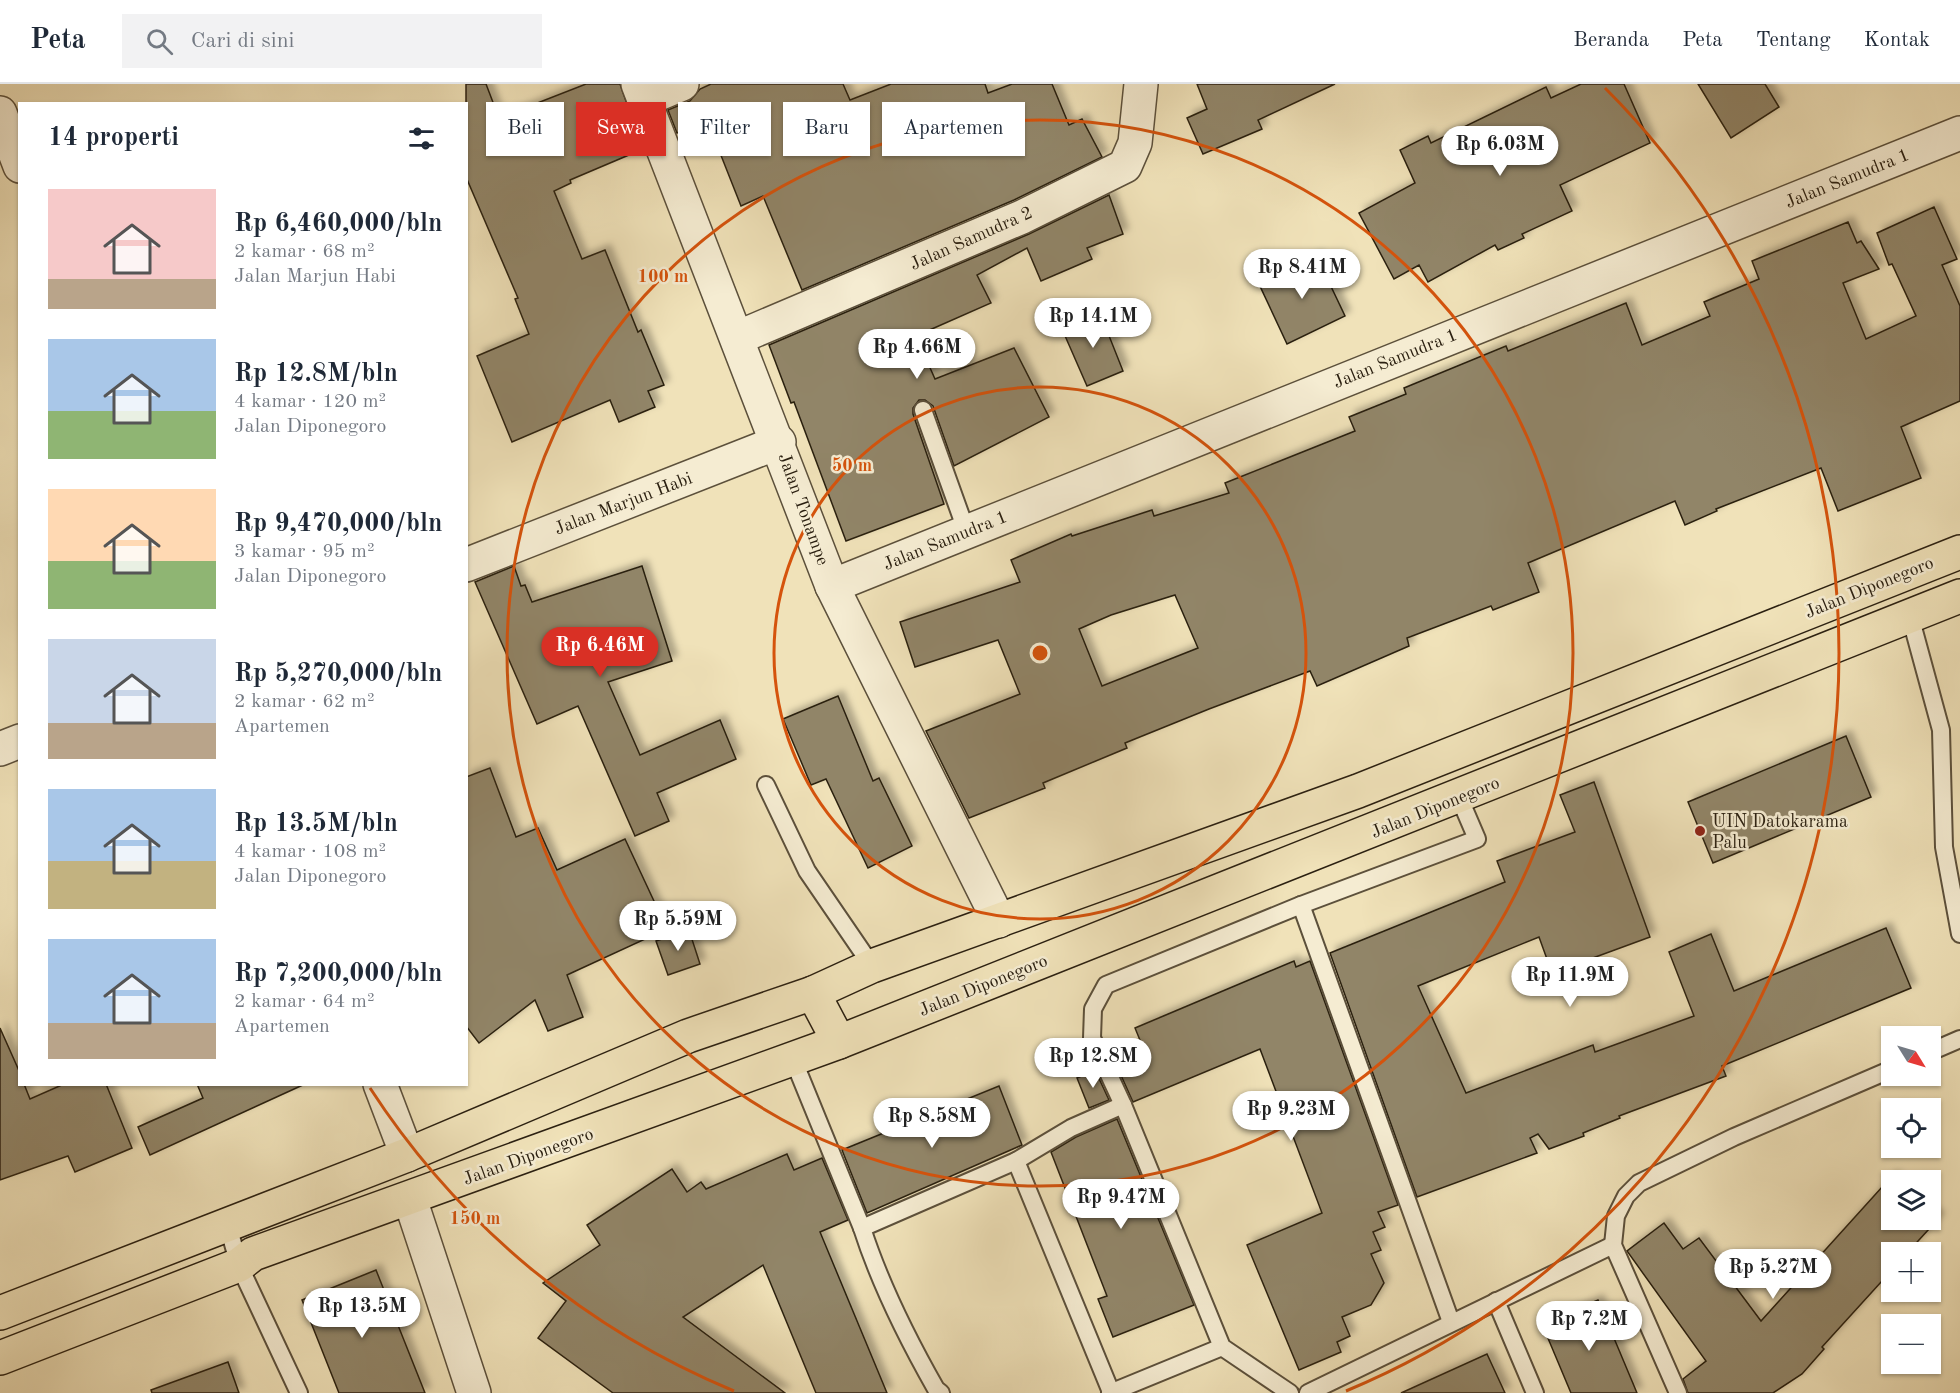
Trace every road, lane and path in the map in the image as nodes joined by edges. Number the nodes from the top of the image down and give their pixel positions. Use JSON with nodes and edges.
{"nodes":[{"id":1,"x":682,"y":84,"type":"edge"},
{"id":2,"x":1140,"y":84,"type":"edge"},
{"id":3,"x":641,"y":92,"type":"edge"},
{"id":4,"x":0,"y":113,"type":"edge"},
{"id":5,"x":1960,"y":133,"type":"edge"},
{"id":6,"x":18,"y":161,"type":"edge"},
{"id":7,"x":737,"y":338,"type":"junction"},
{"id":8,"x":923,"y":410,"type":"dead end"},
{"id":9,"x":778,"y":442,"type":"junction"},
{"id":10,"x":966,"y":530,"type":"junction"},
{"id":11,"x":1960,"y":552,"type":"edge"},
{"id":12,"x":468,"y":564,"type":"edge"},
{"id":13,"x":832,"y":586,"type":"junction"},
{"id":14,"x":1960,"y":596,"type":"edge"},
{"id":15,"x":1906,"y":616,"type":"junction"},
{"id":16,"x":18,"y":742,"type":"edge"},
{"id":17,"x":0,"y":749,"type":"edge"},
{"id":18,"x":766,"y":785,"type":"dead end"},
{"id":19,"x":1459,"y":797,"type":"junction"},
{"id":20,"x":1301,"y":905,"type":"junction"},
{"id":21,"x":999,"y":921,"type":"junction"},
{"id":22,"x":1960,"y":934,"type":"edge"},
{"id":23,"x":872,"y":966,"type":"junction"},
{"id":24,"x":813,"y":993,"type":"junction"},
{"id":25,"x":1960,"y":1039,"type":"edge"},
{"id":26,"x":839,"y":1042,"type":"junction"},
{"id":27,"x":1941,"y":1047,"type":"edge"},
{"id":28,"x":793,"y":1059,"type":"junction"},
{"id":29,"x":1881,"y":1074,"type":"edge"},
{"id":30,"x":381,"y":1086,"type":"edge"},
{"id":31,"x":1123,"y":1105,"type":"junction"},
{"id":32,"x":407,"y":1155,"type":"junction"},
{"id":33,"x":1016,"y":1161,"type":"junction"},
{"id":34,"x":410,"y":1199,"type":"junction"},
{"id":35,"x":228,"y":1226,"type":"junction"},
{"id":36,"x":862,"y":1228,"type":"junction"},
{"id":37,"x":1613,"y":1245,"type":"junction"},
{"id":38,"x":239,"y":1265,"type":"junction"},
{"id":39,"x":1496,"y":1301,"type":"junction"},
{"id":40,"x":0,"y":1313,"type":"edge"},
{"id":41,"x":1451,"y":1322,"type":"junction"},
{"id":42,"x":1222,"y":1347,"type":"junction"},
{"id":43,"x":0,"y":1358,"type":"edge"},
{"id":44,"x":299,"y":1393,"type":"edge"},
{"id":45,"x":474,"y":1393,"type":"edge"},
{"id":46,"x":941,"y":1393,"type":"edge"},
{"id":47,"x":1110,"y":1393,"type":"edge"},
{"id":48,"x":1290,"y":1393,"type":"edge"},
{"id":49,"x":1308,"y":1393,"type":"edge"},
{"id":50,"x":1535,"y":1393,"type":"edge"},
{"id":51,"x":1678,"y":1393,"type":"edge"}],
"edges":[{"from":1,"to":3,"type":"street"},
{"from":2,"to":7,"type":"street","name":"Jalan Samudra 2"},
{"from":3,"to":7,"type":"street","name":"Jalan Tonampe"},
{"from":4,"to":6,"type":"street"},
{"from":5,"to":10,"type":"street","name":"Jalan Samudra 1"},
{"from":7,"to":9,"type":"street","name":"Jalan Tonampe"},
{"from":8,"to":10,"type":"lane"},
{"from":9,"to":12,"type":"street","name":"Jalan Marjun Habi"},
{"from":9,"to":13,"type":"street","name":"Jalan Tonampe"},
{"from":10,"to":13,"type":"street","name":"Jalan Samudra 1"},
{"from":11,"to":21,"type":"highway","name":"Jalan Diponegoro"},
{"from":13,"to":21,"type":"street","name":"Jalan Tonampe"},
{"from":14,"to":15,"type":"highway","name":"Jalan Diponegoro"},
{"from":15,"to":19,"type":"highway","name":"Jalan Diponegoro"},
{"from":15,"to":22,"type":"lane"},
{"from":16,"to":17,"type":"street"},
{"from":18,"to":23,"type":"lane"},
{"from":19,"to":20,"type":"lane"},
{"from":19,"to":26,"type":"highway","name":"Jalan Diponegoro"},
{"from":20,"to":31,"type":"lane"},
{"from":20,"to":41,"type":"lane"},
{"from":21,"to":23,"type":"highway","name":"Jalan Diponegoro"},
{"from":23,"to":24,"type":"highway","name":"Jalan Diponegoro"},
{"from":24,"to":26,"type":"highway"},
{"from":24,"to":32,"type":"highway","name":"Jalan Diponegoro"},
{"from":25,"to":27,"type":"lane"},
{"from":26,"to":28,"type":"highway","name":"Jalan Diponegoro"},
{"from":28,"to":34,"type":"highway","name":"Jalan Diponegoro"},
{"from":28,"to":36,"type":"lane"},
{"from":29,"to":37,"type":"lane"},
{"from":30,"to":32,"type":"street"},
{"from":31,"to":33,"type":"lane"},
{"from":31,"to":42,"type":"lane"},
{"from":32,"to":35,"type":"highway","name":"Jalan Diponegoro"},
{"from":33,"to":36,"type":"lane"},
{"from":33,"to":47,"type":"lane"},
{"from":34,"to":38,"type":"highway","name":"Jalan Diponegoro"},
{"from":34,"to":45,"type":"street"},
{"from":35,"to":38,"type":"lane"},
{"from":35,"to":40,"type":"highway","name":"Jalan Diponegoro"},
{"from":36,"to":46,"type":"lane"},
{"from":37,"to":39,"type":"lane"},
{"from":37,"to":51,"type":"lane"},
{"from":38,"to":43,"type":"highway","name":"Jalan Diponegoro"},
{"from":38,"to":44,"type":"lane"},
{"from":39,"to":41,"type":"lane"},
{"from":39,"to":50,"type":"lane"},
{"from":41,"to":49,"type":"lane"},
{"from":42,"to":47,"type":"lane"},
{"from":42,"to":48,"type":"lane"}]}
